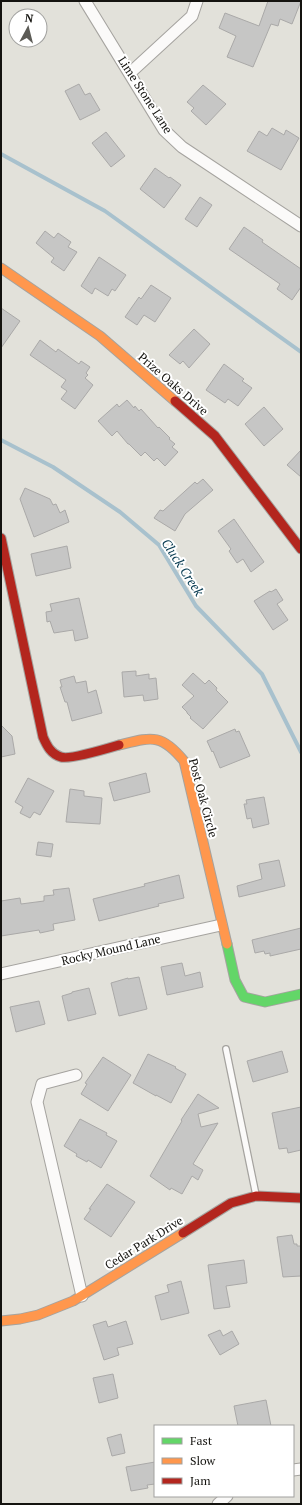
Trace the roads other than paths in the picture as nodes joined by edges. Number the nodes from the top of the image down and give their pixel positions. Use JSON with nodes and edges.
{"nodes":[{"id":1,"x":85,"y":1,"type":"edge"},
{"id":2,"x":197,"y":1,"type":"edge"},
{"id":3,"x":130,"y":73,"type":"junction"},
{"id":4,"x":301,"y":226,"type":"edge"},
{"id":5,"x":1,"y":268,"type":"edge"},
{"id":6,"x":1,"y":538,"type":"edge"},
{"id":7,"x":301,"y":549,"type":"edge"},
{"id":8,"x":221,"y":925,"type":"junction"},
{"id":9,"x":1,"y":974,"type":"edge"},
{"id":10,"x":301,"y":994,"type":"edge"},
{"id":11,"x":226,"y":1049,"type":"dead end"},
{"id":12,"x":76,"y":1075,"type":"dead end"},
{"id":13,"x":256,"y":1196,"type":"junction"},
{"id":14,"x":301,"y":1198,"type":"edge"},
{"id":15,"x":82,"y":1296,"type":"junction"},
{"id":16,"x":1,"y":1321,"type":"edge"},
{"id":17,"x":226,"y":1497,"type":"edge"},
{"id":18,"x":218,"y":1504,"type":"edge"}],
"edges":[{"from":1,"to":3,"type":"street","name":"Lime Stone Lane"},
{"from":2,"to":3,"type":"street"},
{"from":3,"to":4,"type":"street","name":"Lime Stone Lane"},
{"from":5,"to":7,"type":"street","name":"Prize Oaks Drive"},
{"from":6,"to":8,"type":"street","name":"Post Oak Circle"},
{"from":8,"to":9,"type":"street","name":"Rocky Mound Lane"},
{"from":8,"to":10,"type":"street","name":"Post Oak Circle"},
{"from":11,"to":13,"type":"lane"},
{"from":12,"to":15,"type":"street"},
{"from":13,"to":14,"type":"street","name":"Cedar Park Drive"},
{"from":13,"to":15,"type":"street","name":"Cedar Park Drive"},
{"from":15,"to":16,"type":"street","name":"Cedar Park Drive"},
{"from":17,"to":18,"type":"street"}]}
